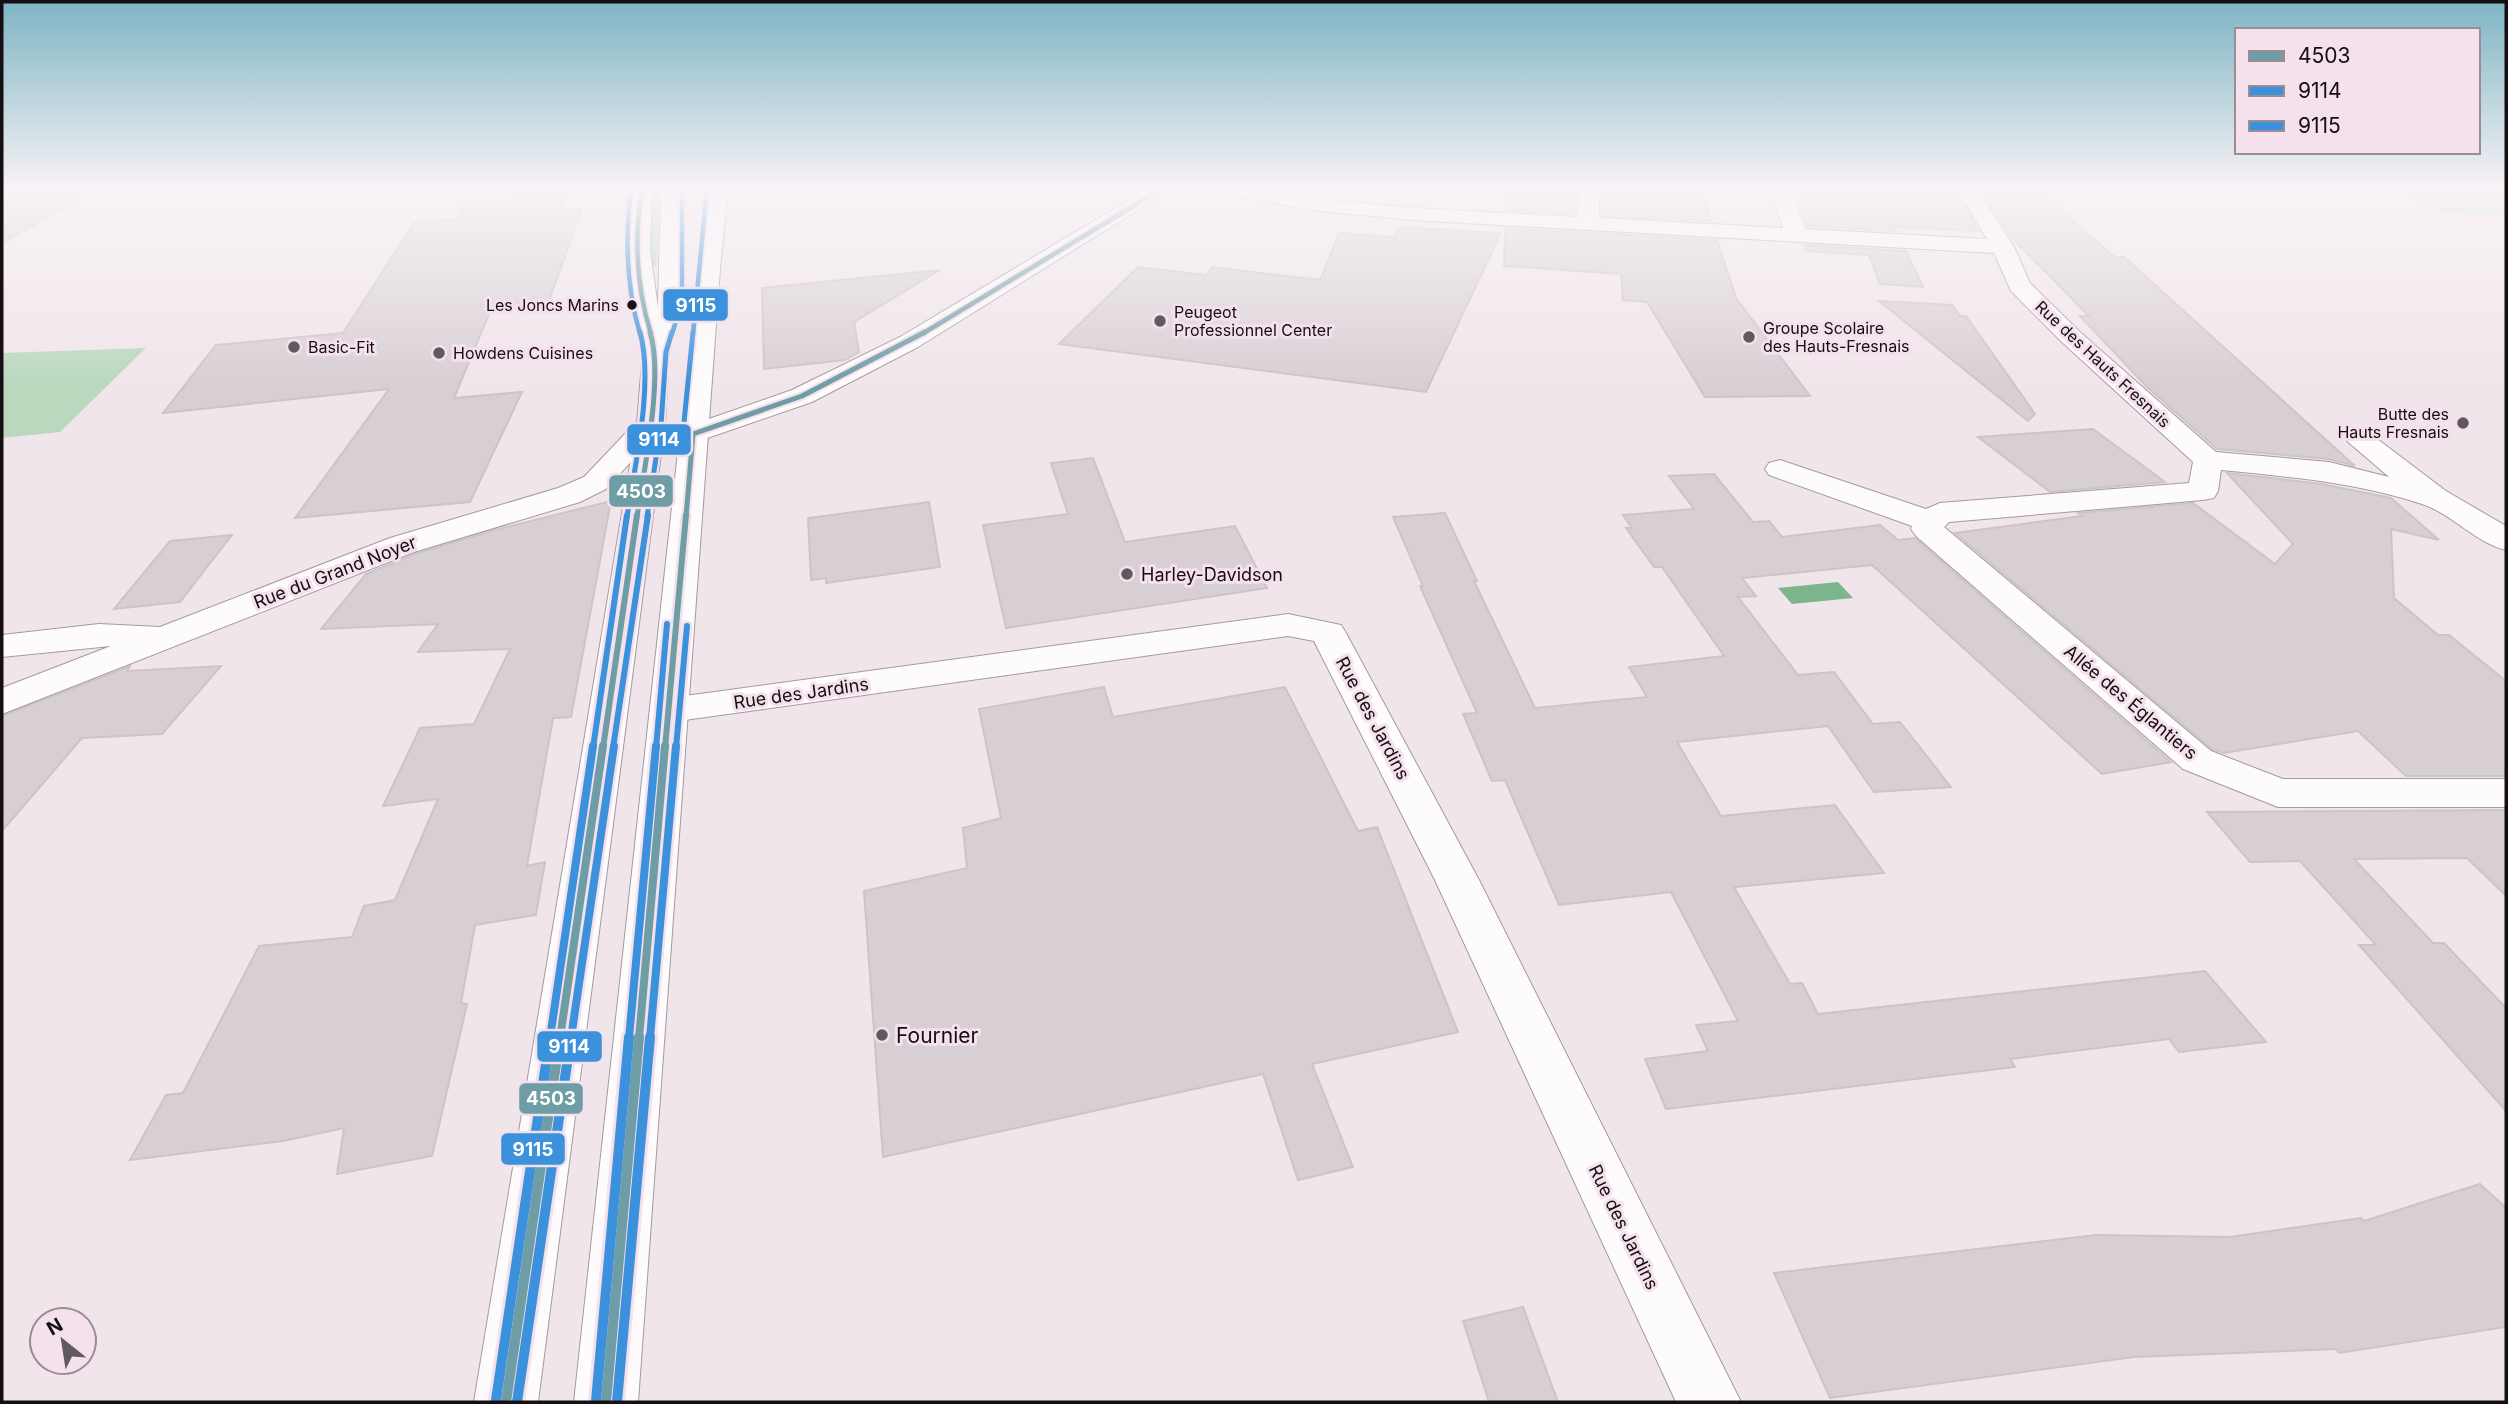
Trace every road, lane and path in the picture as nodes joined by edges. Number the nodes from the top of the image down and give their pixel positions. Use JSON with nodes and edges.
{"nodes":[{"id":1,"x":638,"y":254,"type":"edge"},
{"id":2,"x":672,"y":254,"type":"edge"},
{"id":3,"x":712,"y":254,"type":"edge"},
{"id":4,"x":1055,"y":254,"type":"edge"},
{"id":5,"x":2006,"y":254,"type":"edge"},
{"id":6,"x":656,"y":350,"type":"junction"},
{"id":7,"x":672,"y":428,"type":"junction"},
{"id":8,"x":2362,"y":441,"type":"dead end"},
{"id":9,"x":2208,"y":460,"type":"junction"},
{"id":10,"x":1780,"y":469,"type":"dead end"},
{"id":11,"x":2435,"y":498,"type":"junction"},
{"id":12,"x":2472,"y":517,"type":"junction"},
{"id":13,"x":2506,"y":518,"type":"edge"},
{"id":14,"x":1930,"y":520,"type":"junction"},
{"id":15,"x":2506,"y":540,"type":"edge"},
{"id":16,"x":167,"y":636,"type":"junction"},
{"id":17,"x":2,"y":646,"type":"edge"},
{"id":18,"x":2,"y":702,"type":"edge"},
{"id":19,"x":670,"y":710,"type":"junction"},
{"id":20,"x":2506,"y":793,"type":"edge"},
{"id":21,"x":506,"y":1402,"type":"edge"},
{"id":22,"x":606,"y":1402,"type":"edge"},
{"id":23,"x":1709,"y":1402,"type":"edge"}],
"edges":[{"from":1,"to":6,"type":"main road"},
{"from":2,"to":6,"type":"main road"},
{"from":3,"to":7,"type":"main road"},
{"from":4,"to":7,"type":"main road"},
{"from":5,"to":9,"type":"main road","name":"Rue des Hauts Fresnais"},
{"from":6,"to":7,"type":"main road"},
{"from":7,"to":16,"type":"main road","name":"Rue du Grand Noyer"},
{"from":7,"to":19,"type":"main road"},
{"from":7,"to":21,"type":"main road"},
{"from":8,"to":11,"type":"main road"},
{"from":9,"to":11,"type":"main road"},
{"from":9,"to":14,"type":"main road"},
{"from":10,"to":14,"type":"main road"},
{"from":11,"to":12,"type":"main road"},
{"from":12,"to":13,"type":"main road"},
{"from":12,"to":15,"type":"main road"},
{"from":14,"to":20,"type":"main road","name":"Allée des Églantiers"},
{"from":16,"to":17,"type":"main road"},
{"from":16,"to":18,"type":"main road","name":"Rue du Grand Noyer"},
{"from":19,"to":22,"type":"main road"},
{"from":19,"to":23,"type":"main road","name":"Rue des Jardins"}]}
